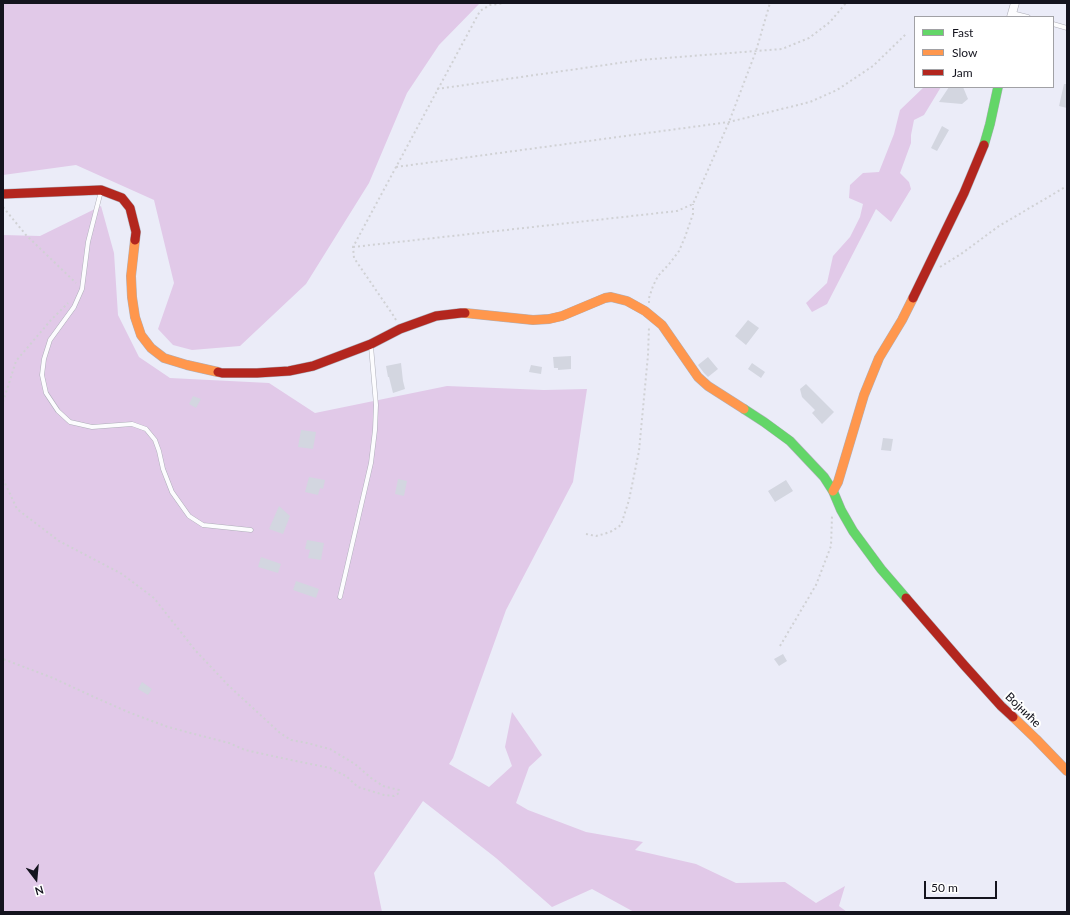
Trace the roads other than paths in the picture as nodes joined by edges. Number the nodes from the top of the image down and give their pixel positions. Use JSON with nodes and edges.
{"nodes":[{"id":1,"x":1015,"y":3,"type":"edge"},
{"id":2,"x":1011,"y":15,"type":"edge"},
{"id":3,"x":1054,"y":24,"type":"edge"},
{"id":4,"x":1067,"y":28,"type":"edge"},
{"id":5,"x":998,"y":88,"type":"edge"},
{"id":6,"x":101,"y":190,"type":"junction"},
{"id":7,"x":3,"y":194,"type":"edge"},
{"id":8,"x":371,"y":344,"type":"junction"},
{"id":9,"x":833,"y":491,"type":"junction"},
{"id":10,"x":251,"y":530,"type":"dead end"},
{"id":11,"x":340,"y":597,"type":"dead end"},
{"id":12,"x":1067,"y":771,"type":"edge"}],
"edges":[{"from":1,"to":2,"type":"street"},
{"from":3,"to":4,"type":"lane"},
{"from":5,"to":9,"type":"street"},
{"from":6,"to":7,"type":"street"},
{"from":6,"to":8,"type":"street","name":"Војниће"},
{"from":6,"to":10,"type":"lane"},
{"from":8,"to":9,"type":"street","name":"Војниће"},
{"from":8,"to":11,"type":"lane"},
{"from":9,"to":12,"type":"street","name":"Војниће"}]}
